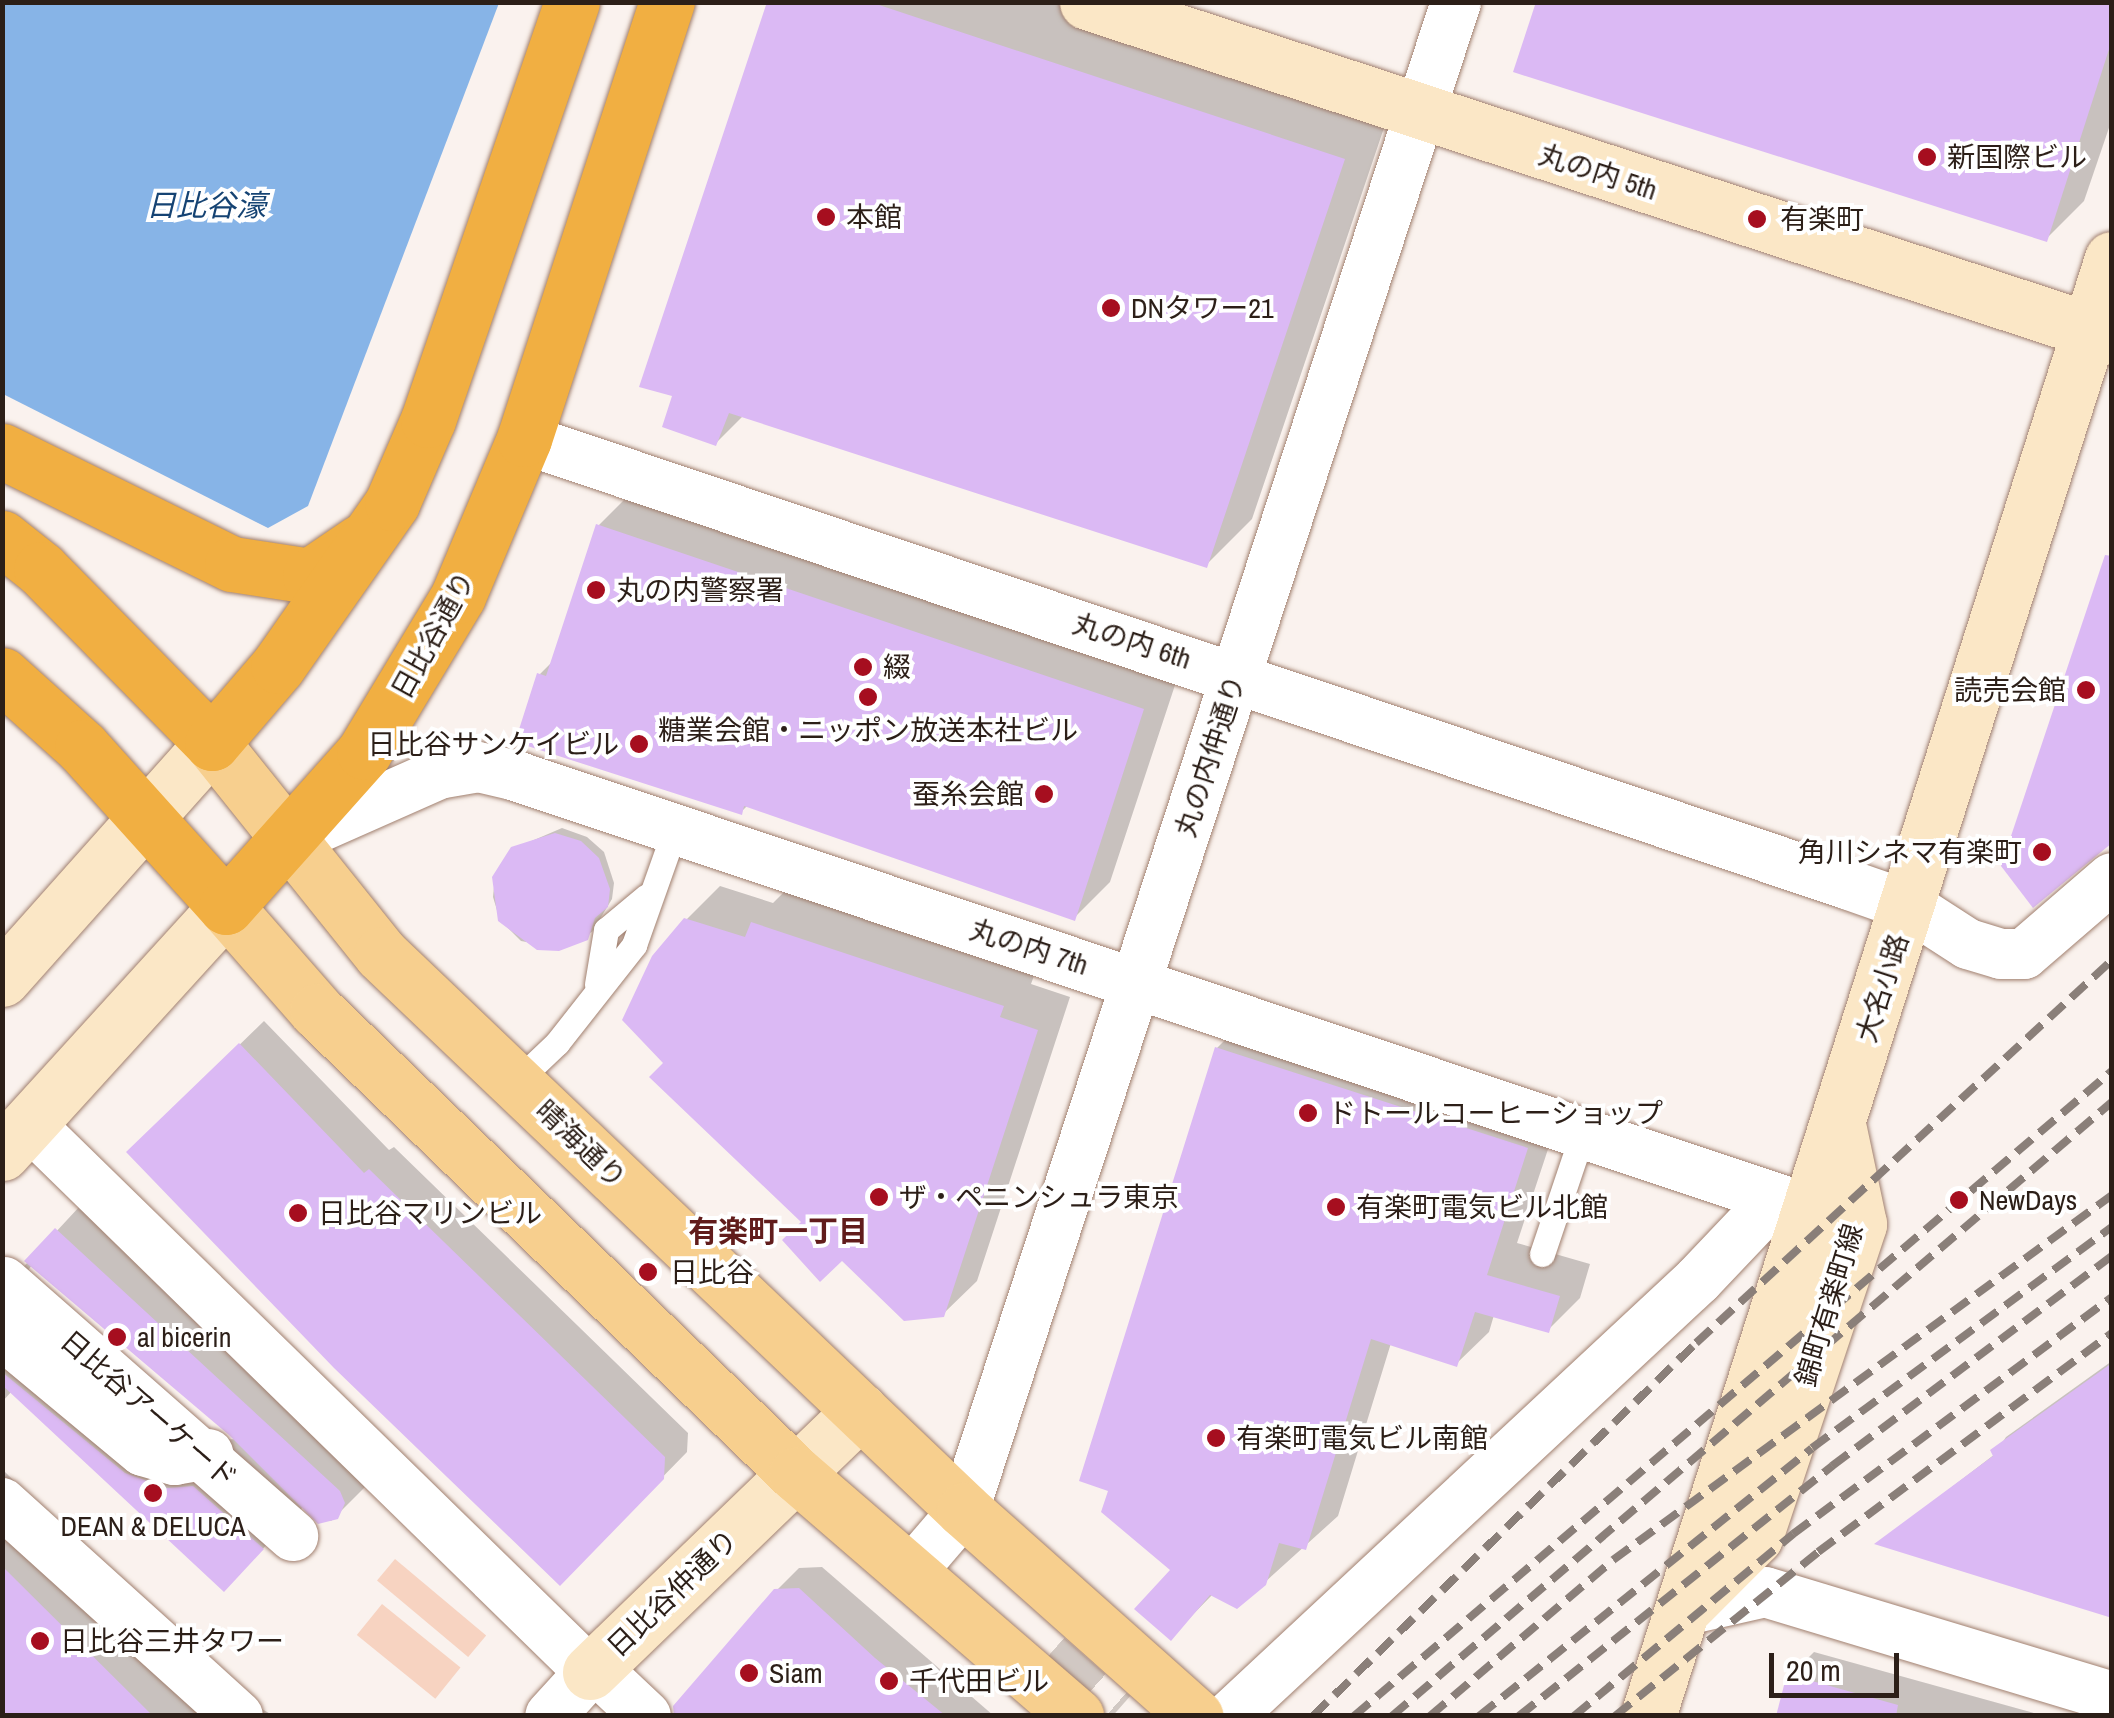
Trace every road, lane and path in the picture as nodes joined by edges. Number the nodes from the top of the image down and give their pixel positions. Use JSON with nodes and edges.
{"nodes":[{"id":1,"x":572,"y":2,"type":"edge"},
{"id":2,"x":667,"y":2,"type":"edge"},
{"id":3,"x":1086,"y":2,"type":"edge"},
{"id":4,"x":1456,"y":2,"type":"edge"},
{"id":5,"x":1419,"y":116,"type":"junction"},
{"id":6,"x":2112,"y":259,"type":"edge"},
{"id":7,"x":2100,"y":333,"type":"edge"},
{"id":8,"x":524,"y":439,"type":"junction"},
{"id":9,"x":2,"y":450,"type":"edge"},
{"id":10,"x":379,"y":524,"type":"junction"},
{"id":11,"x":2,"y":538,"type":"edge"},
{"id":12,"x":1237,"y":675,"type":"junction"},
{"id":13,"x":2,"y":676,"type":"edge"},
{"id":14,"x":212,"y":743,"type":"junction"},
{"id":15,"x":146,"y":817,"type":"junction"},
{"id":16,"x":675,"y":829,"type":"junction"},
{"id":17,"x":286,"y":842,"type":"junction"},
{"id":18,"x":2112,"y":878,"type":"edge"},
{"id":19,"x":1909,"y":906,"type":"junction"},
{"id":20,"x":226,"y":907,"type":"junction"},
{"id":21,"x":2,"y":979,"type":"edge"},
{"id":22,"x":1137,"y":983,"type":"junction"},
{"id":23,"x":516,"y":1082,"type":"junction"},
{"id":24,"x":1839,"y":1128,"type":"junction"},
{"id":25,"x":1582,"y":1136,"type":"junction"},
{"id":26,"x":16,"y":1139,"type":"edge"},
{"id":27,"x":1793,"y":1205,"type":"junction"},
{"id":28,"x":1542,"y":1254,"type":"dead end"},
{"id":29,"x":4,"y":1282,"type":"edge"},
{"id":30,"x":2,"y":1334,"type":"edge"},
{"id":31,"x":117,"y":1337,"type":"dead end"},
{"id":32,"x":860,"y":1411,"type":"junction"},
{"id":33,"x":106,"y":1418,"type":"junction"},
{"id":34,"x":220,"y":1452,"type":"dead end"},
{"id":35,"x":796,"y":1474,"type":"junction"},
{"id":36,"x":2,"y":1502,"type":"edge"},
{"id":37,"x":964,"y":1510,"type":"junction"},
{"id":38,"x":293,"y":1536,"type":"dead end"},
{"id":39,"x":910,"y":1573,"type":"junction"},
{"id":40,"x":1681,"y":1611,"type":"junction"},
{"id":41,"x":573,"y":1695,"type":"edge"},
{"id":42,"x":2112,"y":1696,"type":"edge"},
{"id":43,"x":238,"y":1716,"type":"edge"},
{"id":44,"x":646,"y":1716,"type":"edge"},
{"id":45,"x":1076,"y":1716,"type":"edge"},
{"id":46,"x":1194,"y":1716,"type":"edge"},
{"id":47,"x":1230,"y":1716,"type":"edge"},
{"id":48,"x":1648,"y":1716,"type":"edge"}],
"edges":[{"from":1,"to":10,"type":"highway"},
{"from":2,"to":8,"type":"highway","name":"日比谷通り"},
{"from":3,"to":5,"type":"main road","name":"丸の内 5th"},
{"from":4,"to":5,"type":"street","name":"丸の内仲通り"},
{"from":5,"to":7,"type":"main road","name":"丸の内 5th"},
{"from":5,"to":12,"type":"street","name":"丸の内仲通り"},
{"from":6,"to":7,"type":"main road","name":"大名小路"},
{"from":7,"to":19,"type":"main road","name":"大名小路"},
{"from":8,"to":12,"type":"street","name":"丸の内 6th"},
{"from":8,"to":17,"type":"highway","name":"日比谷通り"},
{"from":9,"to":10,"type":"highway"},
{"from":10,"to":14,"type":"highway"},
{"from":11,"to":14,"type":"highway","name":"晴海通り"},
{"from":12,"to":19,"type":"street","name":"丸の内 6th"},
{"from":12,"to":22,"type":"street","name":"丸の内仲通り"},
{"from":13,"to":15,"type":"highway"},
{"from":14,"to":15,"type":"main road"},
{"from":14,"to":17,"type":"main road","name":"晴海通り"},
{"from":15,"to":20,"type":"highway"},
{"from":15,"to":21,"type":"main road"},
{"from":16,"to":17,"type":"street","name":"丸の内 7th"},
{"from":16,"to":22,"type":"street","name":"丸の内 7th"},
{"from":16,"to":23,"type":"lane"},
{"from":17,"to":20,"type":"highway","name":"日比谷通り"},
{"from":17,"to":23,"type":"main road","name":"晴海通り"},
{"from":18,"to":19,"type":"street","name":"丸の内 6th"},
{"from":19,"to":24,"type":"main road","name":"大名小路"},
{"from":20,"to":26,"type":"main road","name":"日比谷通り"},
{"from":20,"to":35,"type":"main road"},
{"from":22,"to":25,"type":"street","name":"丸の内 7th"},
{"from":22,"to":37,"type":"street","name":"丸の内仲通り"},
{"from":23,"to":32,"type":"main road","name":"晴海通り"},
{"from":24,"to":27,"type":"main road","name":"大名小路"},
{"from":24,"to":40,"type":"main road","name":"錦町有楽町線"},
{"from":25,"to":27,"type":"street","name":"丸の内 7th"},
{"from":25,"to":28,"type":"lane"},
{"from":26,"to":41,"type":"street"},
{"from":27,"to":40,"type":"main road","name":"大名小路"},
{"from":27,"to":47,"type":"street"},
{"from":29,"to":38,"type":"street","name":"日比谷アーケード"},
{"from":30,"to":33,"type":"street"},
{"from":31,"to":33,"type":"street"},
{"from":32,"to":35,"type":"main road","name":"日比谷仲通り"},
{"from":32,"to":37,"type":"main road","name":"晴海通り"},
{"from":33,"to":34,"type":"street"},
{"from":35,"to":39,"type":"main road"},
{"from":35,"to":41,"type":"main road","name":"日比谷仲通り"},
{"from":36,"to":43,"type":"street"},
{"from":37,"to":39,"type":"street"},
{"from":37,"to":46,"type":"main road","name":"晴海通り"},
{"from":39,"to":45,"type":"main road"},
{"from":40,"to":42,"type":"street"},
{"from":40,"to":48,"type":"main road","name":"大名小路"},
{"from":41,"to":44,"type":"street"}]}
